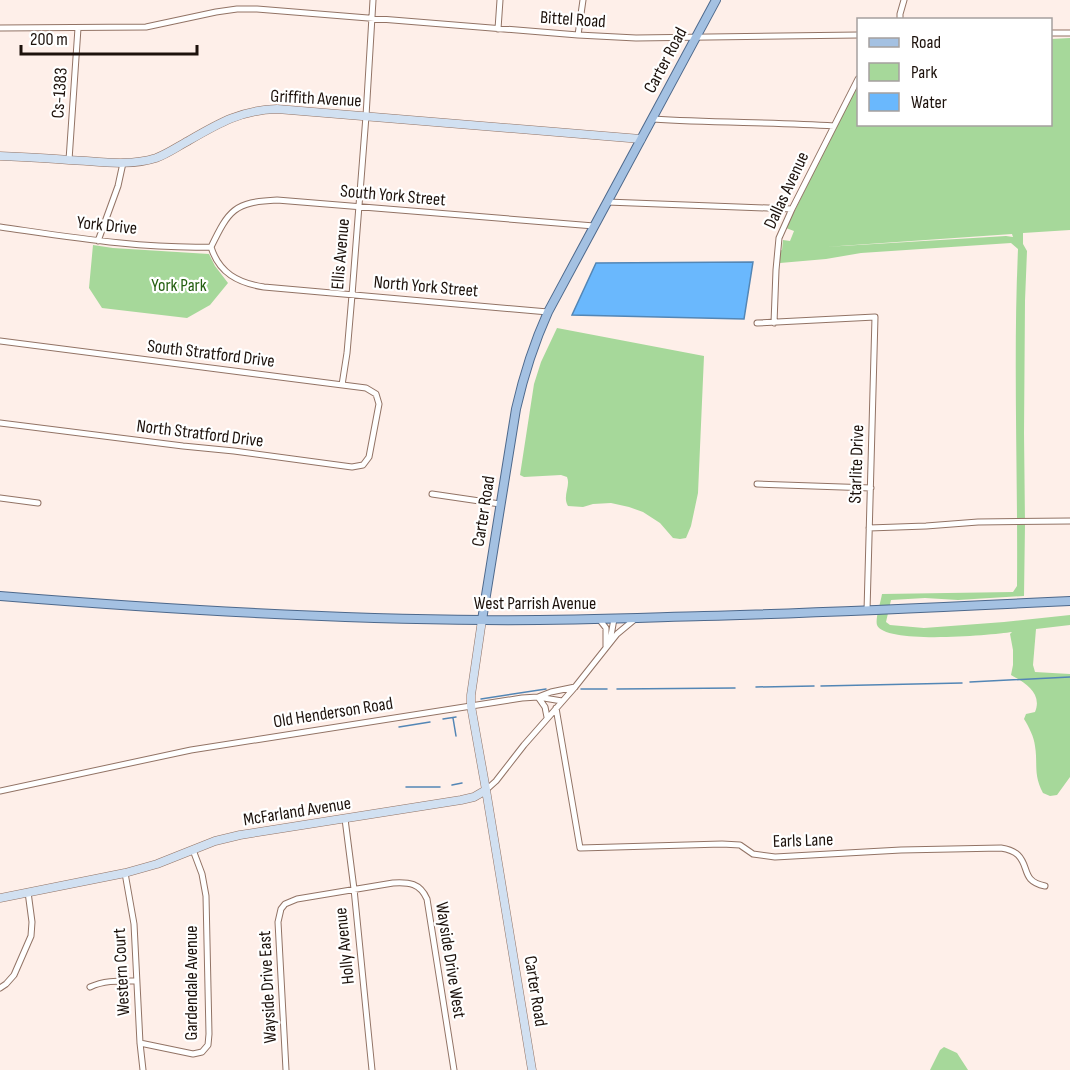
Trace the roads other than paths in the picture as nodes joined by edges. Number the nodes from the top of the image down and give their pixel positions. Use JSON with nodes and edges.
{"nodes":[{"id":1,"x":373,"y":0,"type":"edge"},
{"id":2,"x":500,"y":0,"type":"edge"},
{"id":3,"x":583,"y":0,"type":"edge"},
{"id":4,"x":716,"y":0,"type":"edge"},
{"id":5,"x":904,"y":0,"type":"edge"},
{"id":6,"x":372,"y":18,"type":"junction"},
{"id":7,"x":900,"y":18,"type":"edge"},
{"id":8,"x":0,"y":28,"type":"edge"},
{"id":9,"x":78,"y":28,"type":"junction"},
{"id":10,"x":498,"y":29,"type":"junction"},
{"id":11,"x":1052,"y":33,"type":"edge"},
{"id":12,"x":1070,"y":33,"type":"edge"},
{"id":13,"x":578,"y":35,"type":"junction"},
{"id":14,"x":857,"y":35,"type":"edge"},
{"id":15,"x":696,"y":37,"type":"junction"},
{"id":16,"x":857,"y":81,"type":"edge"},
{"id":17,"x":366,"y":116,"type":"junction"},
{"id":18,"x":652,"y":119,"type":"junction"},
{"id":19,"x":834,"y":126,"type":"junction"},
{"id":20,"x":641,"y":139,"type":"junction"},
{"id":21,"x":0,"y":156,"type":"edge"},
{"id":22,"x":69,"y":160,"type":"junction"},
{"id":23,"x":123,"y":163,"type":"junction"},
{"id":24,"x":607,"y":202,"type":"junction"},
{"id":25,"x":359,"y":206,"type":"junction"},
{"id":26,"x":792,"y":209,"type":"junction"},
{"id":27,"x":594,"y":226,"type":"junction"},
{"id":28,"x":0,"y":227,"type":"edge"},
{"id":29,"x":98,"y":241,"type":"junction"},
{"id":30,"x":211,"y":247,"type":"junction"},
{"id":31,"x":352,"y":295,"type":"junction"},
{"id":32,"x":548,"y":312,"type":"junction"},
{"id":33,"x":774,"y":322,"type":"junction"},
{"id":34,"x":758,"y":323,"type":"dead end"},
{"id":35,"x":0,"y":341,"type":"edge"},
{"id":36,"x":342,"y":385,"type":"junction"},
{"id":37,"x":0,"y":423,"type":"edge"},
{"id":38,"x":374,"y":433,"type":"joint"},
{"id":39,"x":757,"y":484,"type":"dead end"},
{"id":40,"x":871,"y":488,"type":"junction"},
{"id":41,"x":432,"y":494,"type":"dead end"},
{"id":42,"x":0,"y":498,"type":"edge"},
{"id":43,"x":38,"y":503,"type":"dead end"},
{"id":44,"x":500,"y":504,"type":"junction"},
{"id":45,"x":1070,"y":521,"type":"edge"},
{"id":46,"x":869,"y":528,"type":"junction"},
{"id":47,"x":0,"y":596,"type":"edge"},
{"id":48,"x":1070,"y":601,"type":"edge"},
{"id":49,"x":867,"y":611,"type":"junction"},
{"id":50,"x":637,"y":618,"type":"junction"},
{"id":51,"x":600,"y":619,"type":"junction"},
{"id":52,"x":614,"y":619,"type":"junction"},
{"id":53,"x":482,"y":620,"type":"junction"},
{"id":54,"x":606,"y":648,"type":"junction"},
{"id":55,"x":574,"y":687,"type":"junction"},
{"id":56,"x":538,"y":697,"type":"junction"},
{"id":57,"x":562,"y":701,"type":"junction"},
{"id":58,"x":471,"y":706,"type":"junction"},
{"id":59,"x":556,"y":708,"type":"junction"},
{"id":60,"x":547,"y":717,"type":"junction"},
{"id":61,"x":486,"y":790,"type":"junction"},
{"id":62,"x":0,"y":791,"type":"edge"},
{"id":63,"x":345,"y":819,"type":"junction"},
{"id":64,"x":192,"y":850,"type":"junction"},
{"id":65,"x":125,"y":873,"type":"junction"},
{"id":66,"x":1046,"y":886,"type":"dead end"},
{"id":67,"x":354,"y":889,"type":"junction"},
{"id":68,"x":28,"y":892,"type":"junction"},
{"id":69,"x":0,"y":898,"type":"edge"},
{"id":70,"x":136,"y":981,"type":"junction"},
{"id":71,"x":90,"y":987,"type":"dead end"},
{"id":72,"x":0,"y":988,"type":"edge"},
{"id":73,"x":140,"y":1043,"type":"junction"},
{"id":74,"x":143,"y":1070,"type":"edge"},
{"id":75,"x":286,"y":1070,"type":"edge"},
{"id":76,"x":372,"y":1070,"type":"edge"},
{"id":77,"x":454,"y":1070,"type":"edge"},
{"id":78,"x":532,"y":1070,"type":"edge"}],
"edges":[{"from":1,"to":6,"type":"street","name":"Ellis Avenue"},
{"from":2,"to":10,"type":"street"},
{"from":3,"to":13,"type":"street"},
{"from":4,"to":15,"type":"main road","name":"Carter Road"},
{"from":5,"to":7,"type":"street"},
{"from":6,"to":9,"type":"street","name":"Bittel Road"},
{"from":6,"to":10,"type":"street","name":"Bittel Road"},
{"from":6,"to":17,"type":"street","name":"Ellis Avenue"},
{"from":8,"to":9,"type":"street","name":"Bittel Road"},
{"from":9,"to":22,"type":"street","name":"Cs-1383"},
{"from":10,"to":13,"type":"street","name":"Bittel Road"},
{"from":11,"to":12,"type":"street"},
{"from":13,"to":15,"type":"street","name":"Bittel Road"},
{"from":14,"to":15,"type":"street","name":"Bittel Road"},
{"from":15,"to":18,"type":"main road","name":"Carter Road"},
{"from":16,"to":19,"type":"street","name":"Dallas Avenue"},
{"from":17,"to":20,"type":"street","name":"Griffith Avenue"},
{"from":17,"to":23,"type":"street","name":"Griffith Avenue"},
{"from":17,"to":25,"type":"street","name":"Ellis Avenue"},
{"from":18,"to":19,"type":"street"},
{"from":18,"to":20,"type":"main road","name":"Carter Road"},
{"from":19,"to":26,"type":"street","name":"Dallas Avenue"},
{"from":20,"to":24,"type":"main road","name":"Carter Road"},
{"from":21,"to":22,"type":"street","name":"Griffith Avenue"},
{"from":22,"to":23,"type":"street","name":"Griffith Avenue"},
{"from":23,"to":29,"type":"street"},
{"from":24,"to":26,"type":"street"},
{"from":24,"to":27,"type":"main road","name":"Carter Road"},
{"from":25,"to":27,"type":"street","name":"South York Street"},
{"from":25,"to":30,"type":"street","name":"South York Street"},
{"from":25,"to":31,"type":"street","name":"Ellis Avenue"},
{"from":26,"to":33,"type":"street","name":"Dallas Avenue"},
{"from":27,"to":32,"type":"main road","name":"Carter Road"},
{"from":28,"to":29,"type":"street","name":"York Drive"},
{"from":29,"to":30,"type":"street","name":"York Drive"},
{"from":30,"to":31,"type":"street","name":"North York Street"},
{"from":31,"to":32,"type":"street","name":"North York Street"},
{"from":31,"to":36,"type":"street","name":"Ellis Avenue"},
{"from":32,"to":44,"type":"main road","name":"Carter Road"},
{"from":33,"to":34,"type":"street"},
{"from":33,"to":40,"type":"street","name":"Starlite Drive"},
{"from":35,"to":36,"type":"street","name":"South Stratford Drive"},
{"from":36,"to":38,"type":"street","name":"South Stratford Drive"},
{"from":37,"to":38,"type":"street","name":"North Stratford Drive"},
{"from":39,"to":40,"type":"street"},
{"from":40,"to":46,"type":"street","name":"Starlite Drive"},
{"from":41,"to":44,"type":"street"},
{"from":42,"to":43,"type":"street"},
{"from":44,"to":53,"type":"main road","name":"Carter Road"},
{"from":45,"to":46,"type":"street"},
{"from":46,"to":49,"type":"street","name":"Starlite Drive"},
{"from":47,"to":53,"type":"main road","name":"West Parrish Avenue"},
{"from":48,"to":49,"type":"main road","name":"West Parrish Avenue"},
{"from":49,"to":50,"type":"main road","name":"West Parrish Avenue"},
{"from":50,"to":52,"type":"main road","name":"West Parrish Avenue"},
{"from":50,"to":54,"type":"street"},
{"from":51,"to":52,"type":"main road","name":"West Parrish Avenue"},
{"from":51,"to":53,"type":"main road","name":"West Parrish Avenue"},
{"from":51,"to":54,"type":"street"},
{"from":52,"to":54,"type":"street"},
{"from":53,"to":58,"type":"street","name":"Carter Road"},
{"from":54,"to":55,"type":"street"},
{"from":55,"to":56,"type":"street"},
{"from":55,"to":57,"type":"street"},
{"from":56,"to":57,"type":"street","name":"Old Henderson Road"},
{"from":56,"to":58,"type":"street","name":"Old Henderson Road"},
{"from":56,"to":60,"type":"street"},
{"from":57,"to":59,"type":"street","name":"McFarland Avenue"},
{"from":58,"to":61,"type":"street","name":"Carter Road"},
{"from":58,"to":62,"type":"street","name":"Old Henderson Road"},
{"from":59,"to":60,"type":"street","name":"McFarland Avenue"},
{"from":59,"to":66,"type":"street","name":"Earls Lane"},
{"from":60,"to":61,"type":"street","name":"McFarland Avenue"},
{"from":61,"to":63,"type":"street","name":"McFarland Avenue"},
{"from":61,"to":78,"type":"street","name":"Carter Road"},
{"from":63,"to":64,"type":"street","name":"McFarland Avenue"},
{"from":63,"to":67,"type":"street","name":"Holly Avenue"},
{"from":64,"to":65,"type":"street","name":"McFarland Avenue"},
{"from":64,"to":73,"type":"street","name":"Gardendale Avenue"},
{"from":65,"to":68,"type":"street","name":"McFarland Avenue"},
{"from":65,"to":70,"type":"street","name":"Western Court"},
{"from":67,"to":75,"type":"street","name":"Wayside Drive East"},
{"from":67,"to":76,"type":"street","name":"Holly Avenue"},
{"from":67,"to":77,"type":"street","name":"Wayside Drive West"},
{"from":68,"to":69,"type":"street","name":"McFarland Avenue"},
{"from":68,"to":72,"type":"street"},
{"from":70,"to":71,"type":"street"},
{"from":70,"to":73,"type":"street","name":"Western Court"},
{"from":73,"to":74,"type":"street","name":"Western Court"}]}
